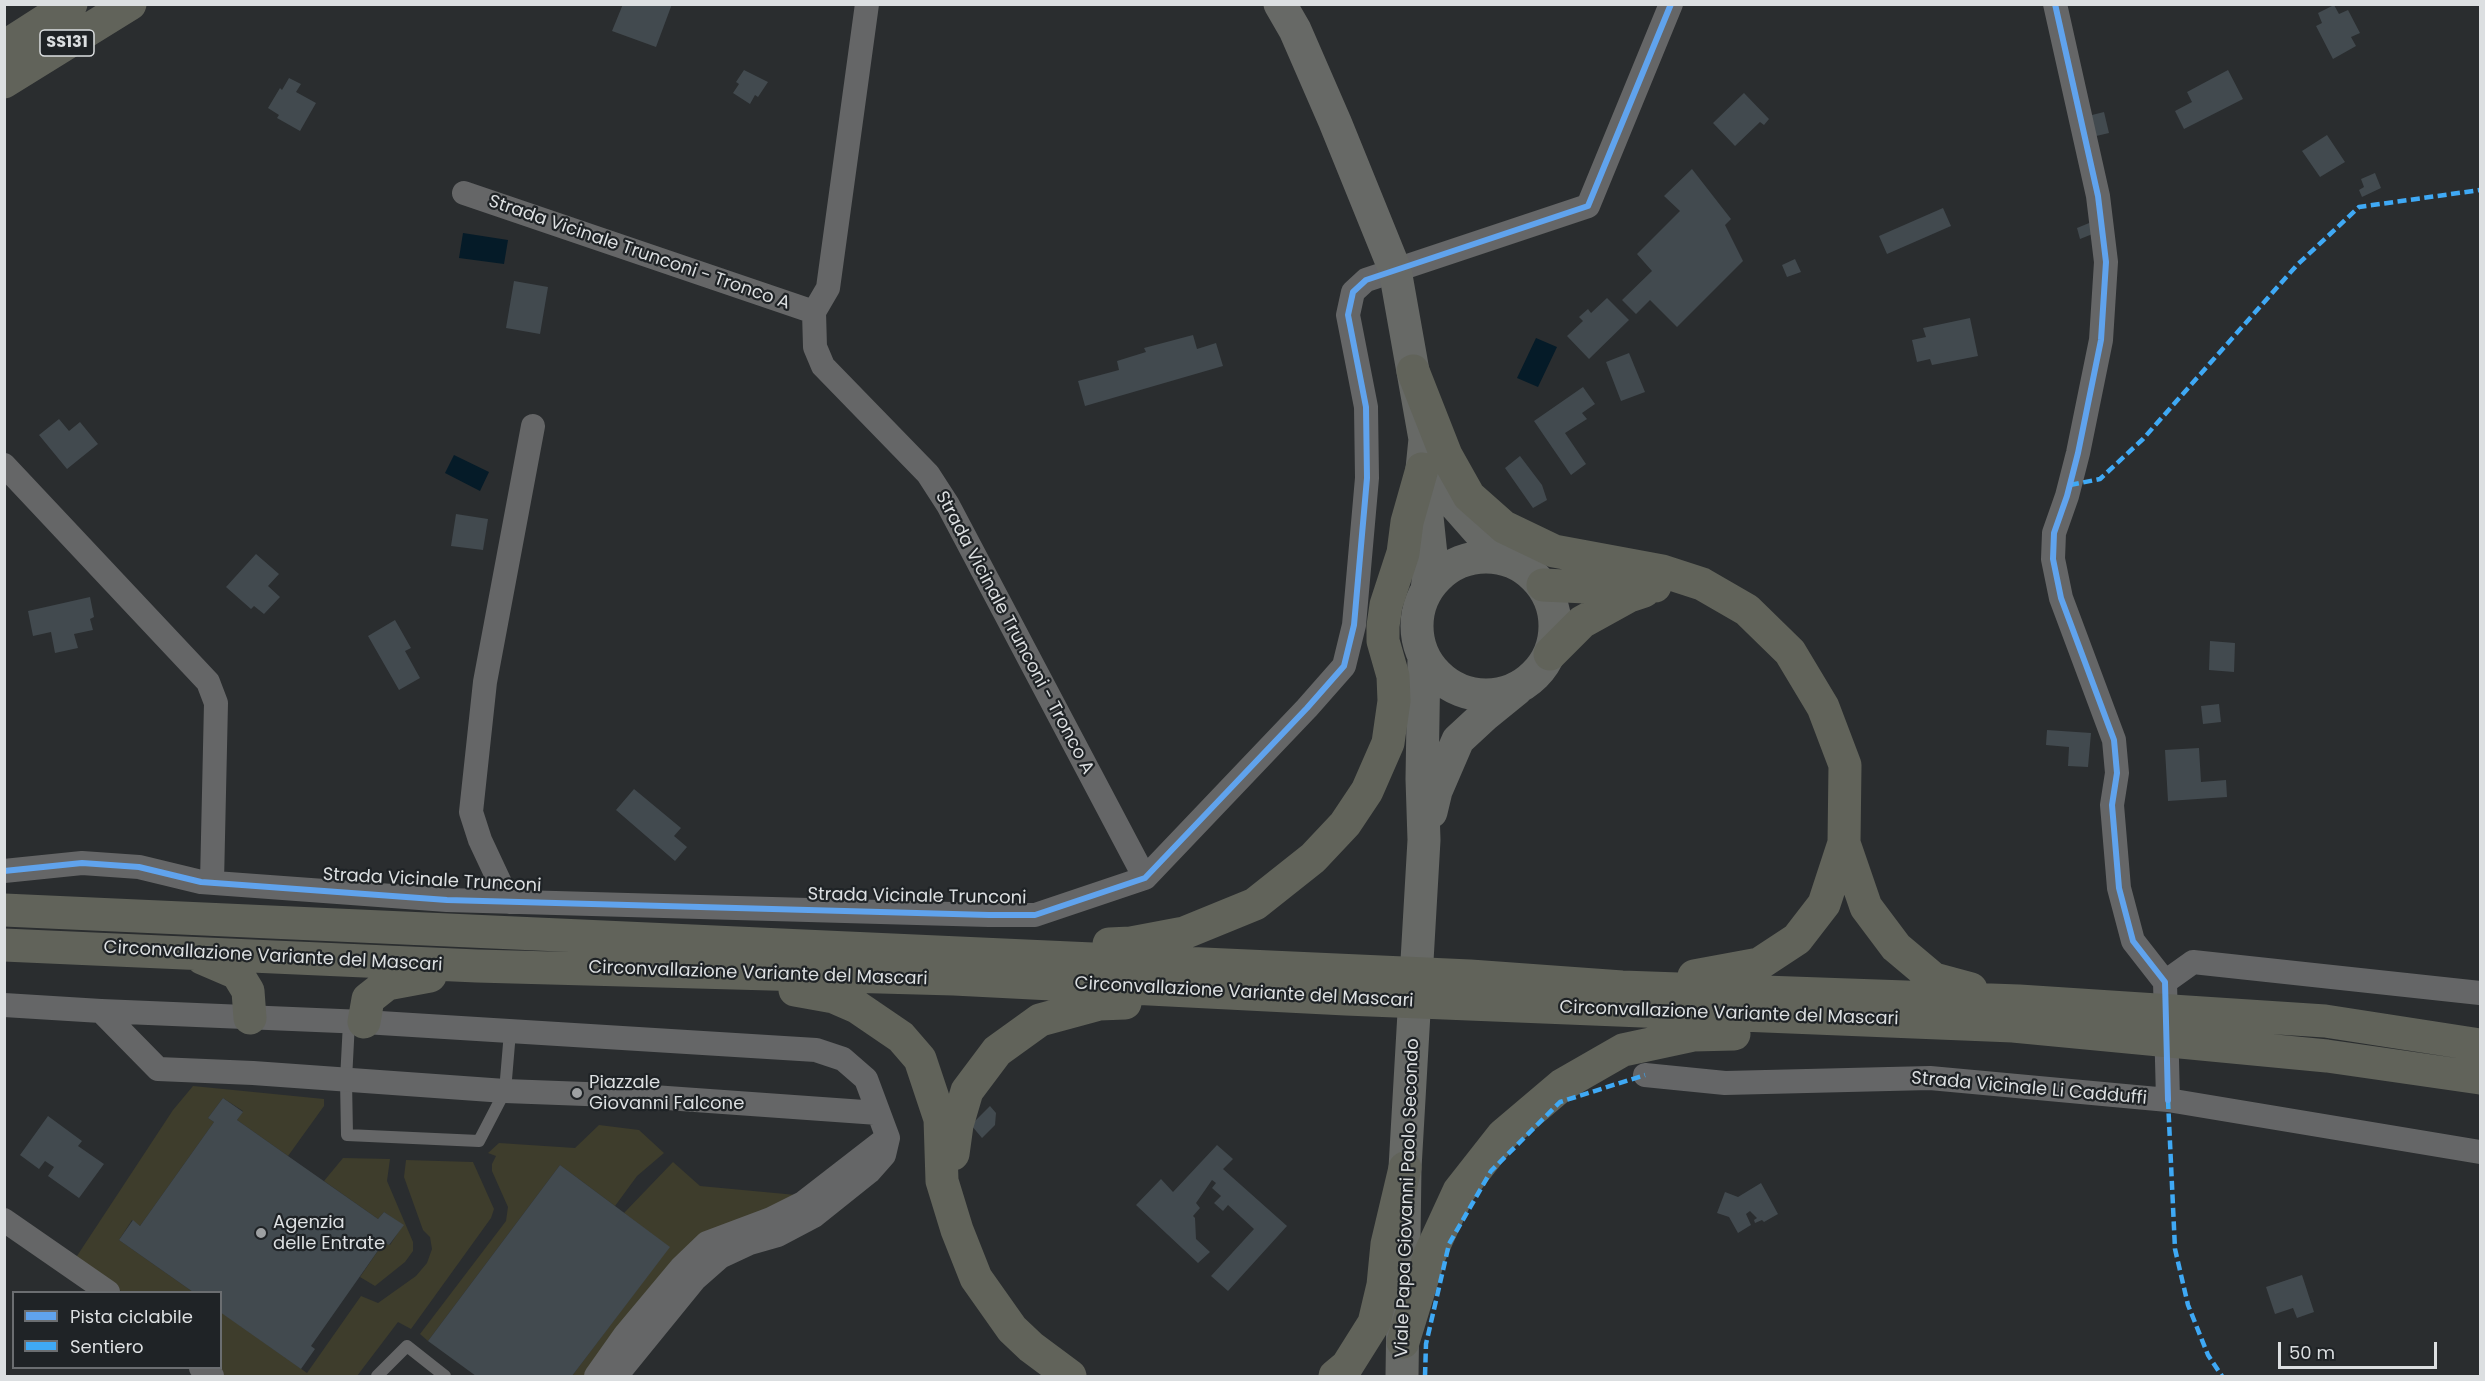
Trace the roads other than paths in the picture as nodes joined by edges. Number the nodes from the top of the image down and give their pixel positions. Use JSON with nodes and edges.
{"nodes":[{"id":1,"x":71,"y":4,"type":"edge"},
{"id":2,"x":129,"y":4,"type":"edge"},
{"id":3,"x":867,"y":4,"type":"edge"},
{"id":4,"x":1280,"y":4,"type":"edge"},
{"id":5,"x":1671,"y":4,"type":"edge"},
{"id":6,"x":2055,"y":4,"type":"edge"},
{"id":7,"x":4,"y":47,"type":"edge"},
{"id":8,"x":4,"y":82,"type":"edge"},
{"id":9,"x":464,"y":194,"type":"dead end"},
{"id":10,"x":1395,"y":270,"type":"junction"},
{"id":11,"x":814,"y":312,"type":"junction"},
{"id":12,"x":1413,"y":371,"type":"junction"},
{"id":13,"x":533,"y":426,"type":"dead end"},
{"id":14,"x":1423,"y":454,"type":"junction"},
{"id":15,"x":4,"y":465,"type":"edge"},
{"id":16,"x":1509,"y":560,"type":"junction"},
{"id":17,"x":1543,"y":585,"type":"junction"},
{"id":18,"x":1658,"y":586,"type":"junction"},
{"id":19,"x":1427,"y":590,"type":"junction"},
{"id":20,"x":1747,"y":610,"type":"junction"},
{"id":21,"x":1550,"y":654,"type":"junction"},
{"id":22,"x":1424,"y":658,"type":"junction"},
{"id":23,"x":1521,"y":686,"type":"junction"},
{"id":24,"x":1424,"y":840,"type":"junction"},
{"id":25,"x":1845,"y":843,"type":"junction"},
{"id":26,"x":4,"y":871,"type":"edge"},
{"id":27,"x":1145,"y":878,"type":"junction"},
{"id":28,"x":212,"y":882,"type":"junction"},
{"id":29,"x":508,"y":902,"type":"junction"},
{"id":30,"x":4,"y":910,"type":"edge"},
{"id":31,"x":4,"y":945,"type":"edge"},
{"id":32,"x":189,"y":952,"type":"junction"},
{"id":33,"x":948,"y":952,"type":"junction"},
{"id":34,"x":477,"y":966,"type":"junction"},
{"id":35,"x":587,"y":969,"type":"junction"},
{"id":36,"x":2165,"y":982,"type":"junction"},
{"id":37,"x":1346,"y":985,"type":"junction"},
{"id":38,"x":1622,"y":987,"type":"junction"},
{"id":39,"x":1469,"y":989,"type":"junction"},
{"id":40,"x":2481,"y":993,"type":"edge"},
{"id":41,"x":4,"y":1005,"type":"edge"},
{"id":42,"x":101,"y":1011,"type":"junction"},
{"id":43,"x":2016,"y":1013,"type":"junction"},
{"id":44,"x":250,"y":1018,"type":"junction"},
{"id":45,"x":356,"y":1022,"type":"junction"},
{"id":46,"x":2202,"y":1028,"type":"junction"},
{"id":47,"x":510,"y":1032,"type":"junction"},
{"id":48,"x":2481,"y":1045,"type":"edge"},
{"id":49,"x":1645,"y":1075,"type":"dead end"},
{"id":50,"x":2481,"y":1078,"type":"edge"},
{"id":51,"x":346,"y":1080,"type":"junction"},
{"id":52,"x":505,"y":1091,"type":"junction"},
{"id":53,"x":2168,"y":1100,"type":"junction"},
{"id":54,"x":878,"y":1113,"type":"junction"},
{"id":55,"x":888,"y":1138,"type":"junction"},
{"id":56,"x":2481,"y":1152,"type":"edge"},
{"id":57,"x":1405,"y":1168,"type":"junction"},
{"id":58,"x":951,"y":1208,"type":"junction"},
{"id":59,"x":4,"y":1220,"type":"edge"},
{"id":60,"x":105,"y":1291,"type":"edge"},
{"id":61,"x":1403,"y":1342,"type":"junction"},
{"id":62,"x":377,"y":1377,"type":"edge"},
{"id":63,"x":446,"y":1377,"type":"edge"},
{"id":64,"x":596,"y":1377,"type":"edge"},
{"id":65,"x":616,"y":1377,"type":"edge"},
{"id":66,"x":1070,"y":1377,"type":"edge"},
{"id":67,"x":1335,"y":1377,"type":"edge"},
{"id":68,"x":1402,"y":1377,"type":"edge"}],
"edges":[{"from":1,"to":7,"type":"highway","number":"SS131"},
{"from":2,"to":8,"type":"highway","number":"SS131"},
{"from":3,"to":11,"type":"street","name":"Strada Vicinale Trunconi - Tronco A"},
{"from":4,"to":10,"type":"main road"},
{"from":5,"to":10,"type":"street","name":"Strada Vicinale Trunconi"},
{"from":6,"to":36,"type":"street"},
{"from":9,"to":11,"type":"street","name":"Strada Vicinale Trunconi - Tronco A"},
{"from":10,"to":12,"type":"main road"},
{"from":10,"to":27,"type":"street","name":"Strada Vicinale Trunconi"},
{"from":11,"to":27,"type":"street","name":"Strada Vicinale Trunconi - Tronco A"},
{"from":12,"to":14,"type":"main road"},
{"from":12,"to":20,"type":"highway"},
{"from":13,"to":29,"type":"street"},
{"from":14,"to":16,"type":"main road"},
{"from":14,"to":19,"type":"main road"},
{"from":14,"to":33,"type":"highway"},
{"from":15,"to":28,"type":"street"},
{"from":16,"to":17,"type":"main road"},
{"from":16,"to":19,"type":"main road"},
{"from":17,"to":18,"type":"highway"},
{"from":17,"to":21,"type":"main road"},
{"from":18,"to":20,"type":"highway"},
{"from":18,"to":21,"type":"highway"},
{"from":19,"to":22,"type":"main road"},
{"from":20,"to":25,"type":"highway"},
{"from":21,"to":23,"type":"main road"},
{"from":22,"to":23,"type":"main road"},
{"from":22,"to":24,"type":"main road","name":"Viale Papa Giovanni Paolo Secondo"},
{"from":23,"to":24,"type":"main road","name":"Viale Papa Giovanni Paolo Secondo"},
{"from":24,"to":57,"type":"main road","name":"Viale Papa Giovanni Paolo Secondo"},
{"from":25,"to":38,"type":"highway"},
{"from":25,"to":43,"type":"highway"},
{"from":26,"to":28,"type":"street","name":"Strada Vicinale Trunconi"},
{"from":27,"to":29,"type":"street","name":"Strada Vicinale Trunconi"},
{"from":28,"to":29,"type":"street","name":"Strada Vicinale Trunconi"},
{"from":30,"to":33,"type":"highway","name":"Circonvallazione Variante del Mascari"},
{"from":31,"to":32,"type":"highway","name":"Circonvallazione Variante del Mascari"},
{"from":32,"to":34,"type":"highway","name":"Circonvallazione Variante del Mascari"},
{"from":32,"to":44,"type":"highway"},
{"from":33,"to":37,"type":"highway","name":"Circonvallazione Variante del Mascari"},
{"from":34,"to":35,"type":"highway","name":"Circonvallazione Variante del Mascari"},
{"from":34,"to":45,"type":"highway"},
{"from":35,"to":37,"type":"highway","name":"Circonvallazione Variante del Mascari"},
{"from":35,"to":58,"type":"highway"},
{"from":36,"to":40,"type":"street"},
{"from":36,"to":53,"type":"street"},
{"from":37,"to":39,"type":"highway","name":"Circonvallazione Variante del Mascari"},
{"from":37,"to":58,"type":"highway"},
{"from":38,"to":39,"type":"highway","name":"Circonvallazione Variante del Mascari"},
{"from":38,"to":43,"type":"highway","name":"Circonvallazione Variante del Mascari"},
{"from":39,"to":43,"type":"highway","name":"Circonvallazione Variante del Mascari"},
{"from":41,"to":42,"type":"street"},
{"from":42,"to":44,"type":"street"},
{"from":42,"to":51,"type":"street"},
{"from":43,"to":46,"type":"highway","name":"Circonvallazione Variante del Mascari"},
{"from":43,"to":61,"type":"highway"},
{"from":44,"to":45,"type":"street"},
{"from":45,"to":47,"type":"street"},
{"from":45,"to":51,"type":"lane"},
{"from":46,"to":48,"type":"highway","name":"Circonvallazione Variante del Mascari"},
{"from":46,"to":50,"type":"highway","name":"Circonvallazione Variante del Mascari"},
{"from":47,"to":52,"type":"lane"},
{"from":47,"to":54,"type":"street"},
{"from":49,"to":53,"type":"street","name":"Strada Vicinale Li Cadduffi"},
{"from":51,"to":52,"type":"street"},
{"from":51,"to":52,"type":"lane"},
{"from":52,"to":54,"type":"street"},
{"from":53,"to":56,"type":"street","name":"Strada Vicinale Li Cadduffi"},
{"from":54,"to":55,"type":"street"},
{"from":55,"to":64,"type":"street"},
{"from":55,"to":65,"type":"street"},
{"from":57,"to":61,"type":"main road","name":"Viale Papa Giovanni Paolo Secondo"},
{"from":57,"to":67,"type":"highway"},
{"from":58,"to":66,"type":"highway"},
{"from":59,"to":60,"type":"street"},
{"from":61,"to":68,"type":"main road","name":"Viale Papa Giovanni Paolo Secondo"},
{"from":62,"to":63,"type":"lane"}]}
